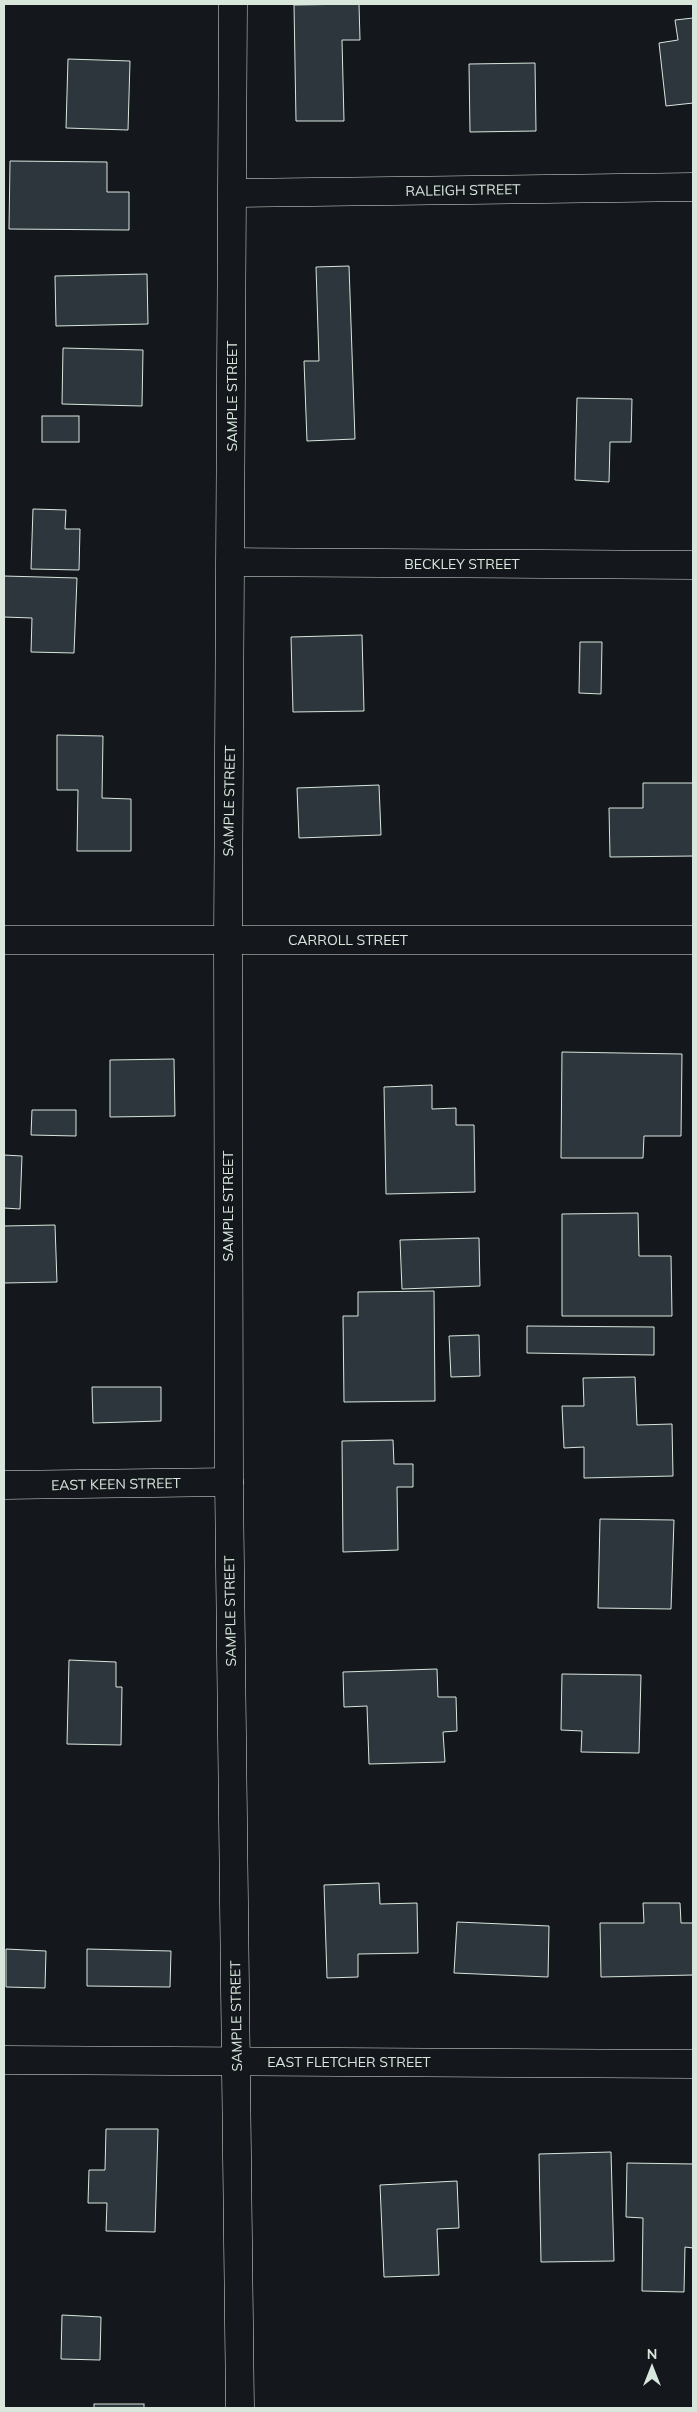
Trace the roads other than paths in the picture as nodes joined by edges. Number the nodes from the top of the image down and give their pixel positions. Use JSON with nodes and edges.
{"nodes":[{"id":1,"x":233,"y":4,"type":"edge"},
{"id":2,"x":693,"y":186,"type":"edge"},
{"id":3,"x":233,"y":193,"type":"junction"},
{"id":4,"x":231,"y":562,"type":"junction"},
{"id":5,"x":693,"y":564,"type":"edge"},
{"id":6,"x":4,"y":940,"type":"edge"},
{"id":7,"x":228,"y":940,"type":"junction"},
{"id":8,"x":693,"y":940,"type":"edge"},
{"id":9,"x":229,"y":1482,"type":"junction"},
{"id":10,"x":4,"y":1485,"type":"edge"},
{"id":11,"x":4,"y":2060,"type":"edge"},
{"id":12,"x":236,"y":2061,"type":"junction"},
{"id":13,"x":693,"y":2064,"type":"edge"},
{"id":14,"x":240,"y":2408,"type":"edge"}],
"edges":[{"from":1,"to":3,"type":"street","name":"SAMPLE STREET"},
{"from":2,"to":3,"type":"street","name":"RALEIGH STREET"},
{"from":3,"to":4,"type":"street","name":"SAMPLE STREET"},
{"from":4,"to":5,"type":"street","name":"BECKLEY STREET"},
{"from":4,"to":7,"type":"street","name":"SAMPLE STREET"},
{"from":6,"to":7,"type":"street","name":"CARROLL STREET"},
{"from":7,"to":8,"type":"street","name":"CARROLL STREET"},
{"from":7,"to":9,"type":"street","name":"SAMPLE STREET"},
{"from":9,"to":10,"type":"street","name":"EAST KEEN STREET"},
{"from":9,"to":12,"type":"street","name":"SAMPLE STREET"},
{"from":11,"to":12,"type":"street","name":"EAST FLETCHER STREET"},
{"from":12,"to":13,"type":"street","name":"EAST FLETCHER STREET"},
{"from":12,"to":14,"type":"street","name":"SAMPLE STREET"}]}
